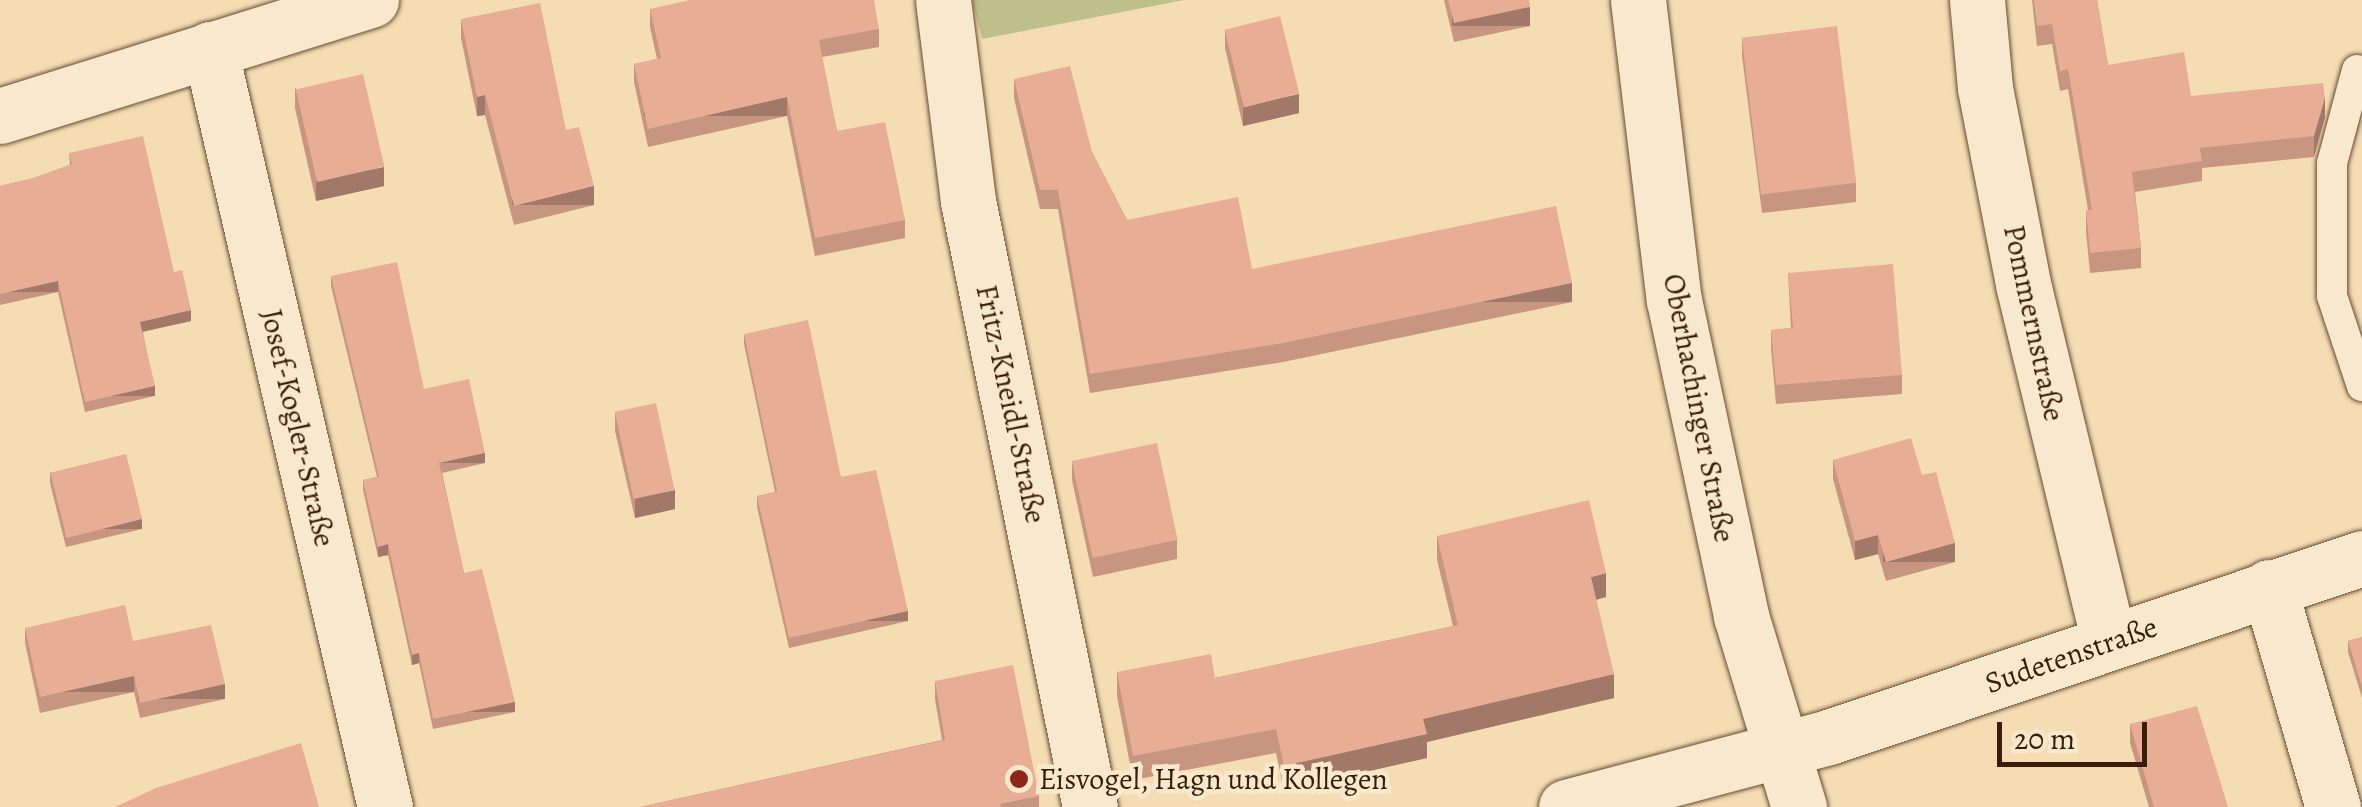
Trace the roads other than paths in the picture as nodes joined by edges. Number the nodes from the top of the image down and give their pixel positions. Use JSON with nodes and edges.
{"nodes":[{"id":1,"x":371,"y":0,"type":"edge"},
{"id":2,"x":943,"y":0,"type":"edge"},
{"id":3,"x":1638,"y":0,"type":"edge"},
{"id":4,"x":1977,"y":0,"type":"edge"},
{"id":5,"x":210,"y":49,"type":"junction"},
{"id":6,"x":2357,"y":70,"type":"dead end"},
{"id":7,"x":0,"y":116,"type":"edge"},
{"id":8,"x":2362,"y":386,"type":"edge"},
{"id":9,"x":2362,"y":558,"type":"edge"},
{"id":10,"x":2269,"y":588,"type":"junction"},
{"id":11,"x":2109,"y":642,"type":"junction"},
{"id":12,"x":1780,"y":752,"type":"junction"},
{"id":13,"x":386,"y":807,"type":"edge"},
{"id":14,"x":1090,"y":807,"type":"edge"},
{"id":15,"x":1566,"y":807,"type":"edge"},
{"id":16,"x":1799,"y":807,"type":"edge"},
{"id":17,"x":2333,"y":807,"type":"edge"}],
"edges":[{"from":1,"to":5,"type":"street"},
{"from":2,"to":14,"type":"street","name":"Fritz-Kneidl-Straße"},
{"from":3,"to":12,"type":"street","name":"Oberhachinger Straße"},
{"from":4,"to":11,"type":"street","name":"Pommernstraße"},
{"from":5,"to":7,"type":"street"},
{"from":5,"to":13,"type":"street","name":"Josef-Kogler-Straße"},
{"from":6,"to":8,"type":"lane"},
{"from":9,"to":10,"type":"street","name":"Sudetenstraße"},
{"from":10,"to":11,"type":"street","name":"Sudetenstraße"},
{"from":10,"to":17,"type":"street"},
{"from":11,"to":12,"type":"street","name":"Sudetenstraße"},
{"from":12,"to":15,"type":"street","name":"Sudetenstraße"},
{"from":12,"to":16,"type":"street","name":"Oberhachinger Straße"}]}
